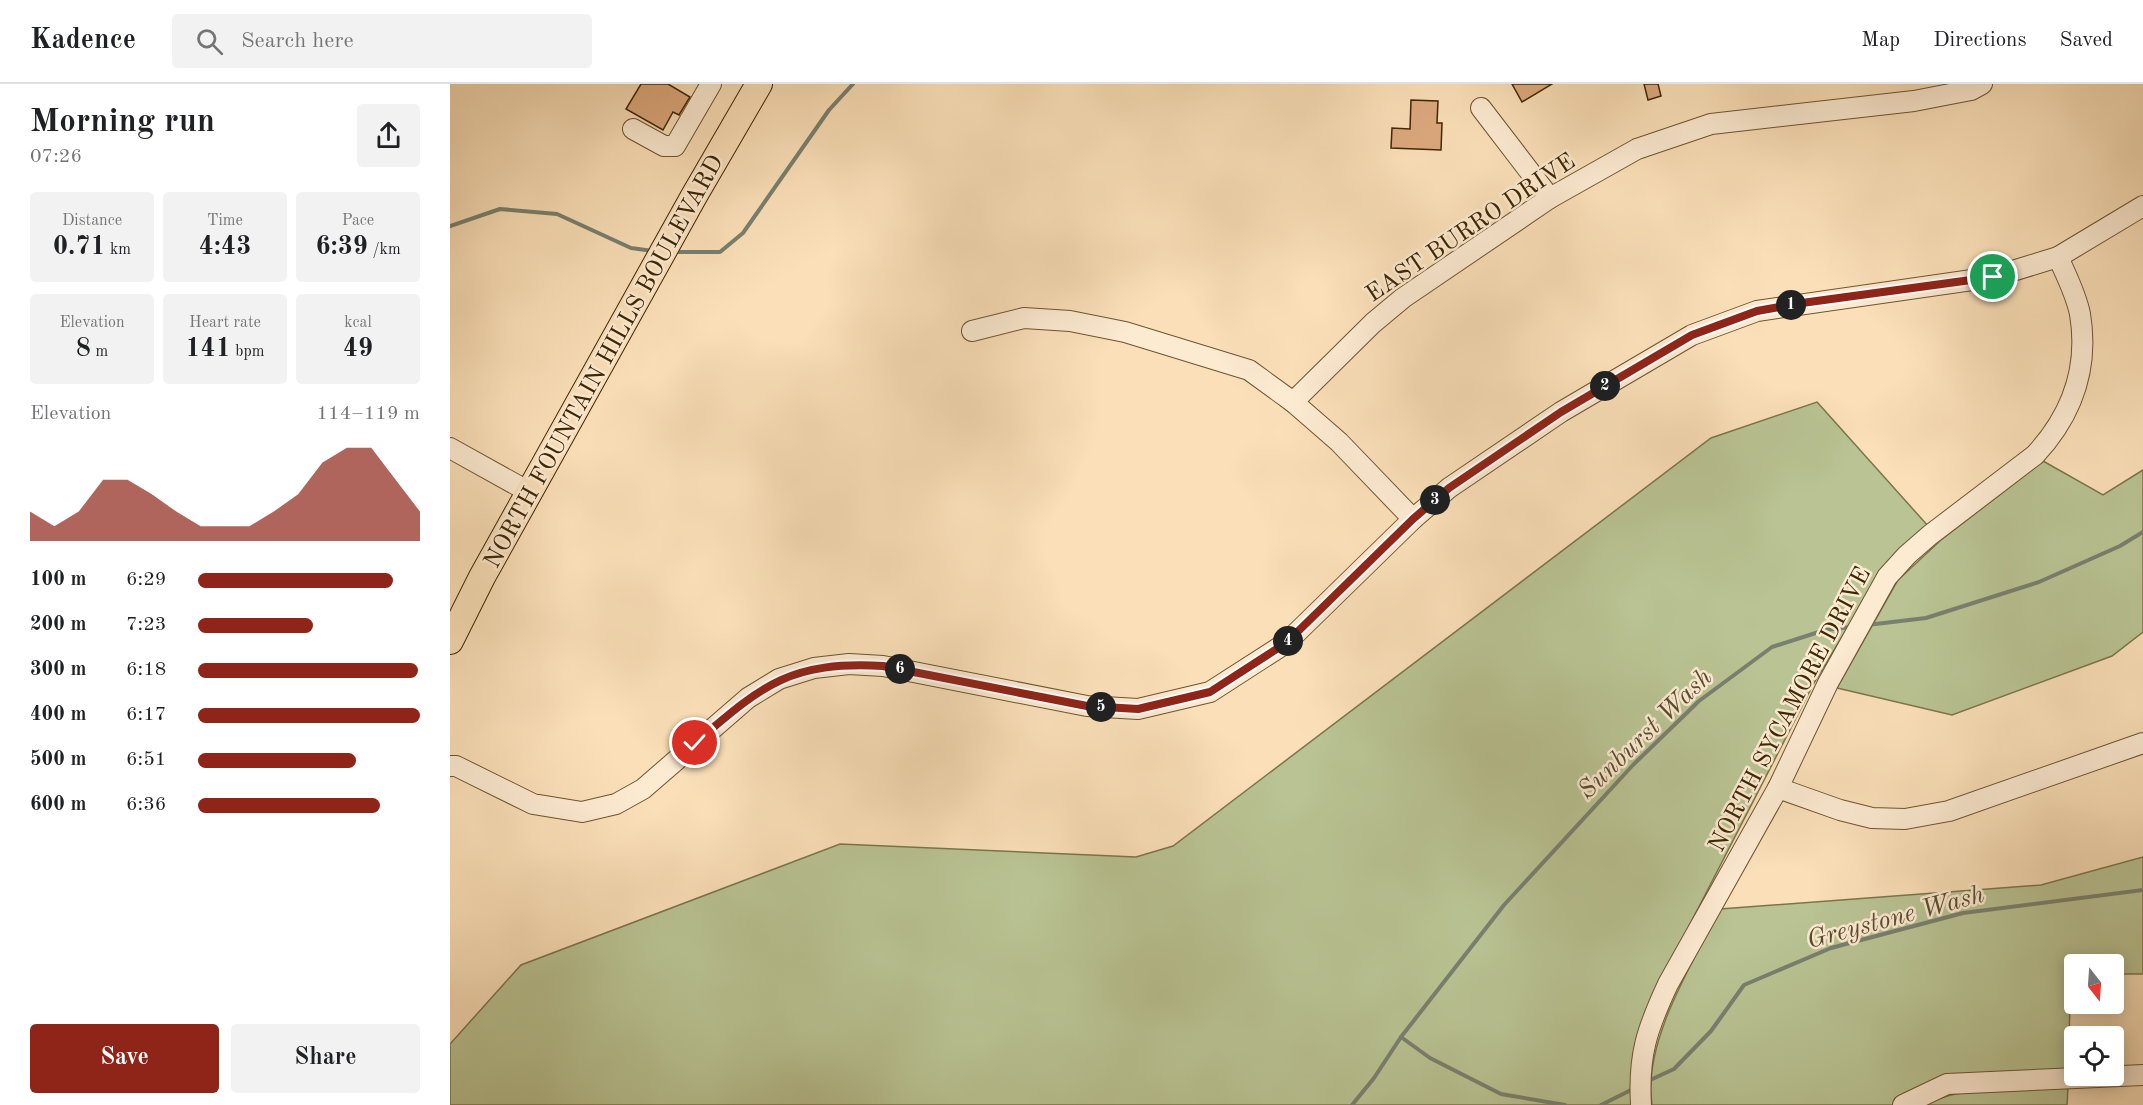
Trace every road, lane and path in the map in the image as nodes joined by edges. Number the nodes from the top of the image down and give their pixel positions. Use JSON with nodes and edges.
{"nodes":[{"id":1,"x":711,"y":84,"type":"edge"},
{"id":2,"x":759,"y":84,"type":"edge"},
{"id":3,"x":1982,"y":84,"type":"edge"},
{"id":4,"x":1481,"y":108,"type":"dead end"},
{"id":5,"x":633,"y":129,"type":"dead end"},
{"id":6,"x":1550,"y":198,"type":"junction"},
{"id":7,"x":2143,"y":206,"type":"edge"},
{"id":8,"x":2058,"y":257,"type":"junction"},
{"id":9,"x":972,"y":331,"type":"dead end"},
{"id":10,"x":1293,"y":402,"type":"junction"},
{"id":11,"x":450,"y":448,"type":"edge"},
{"id":12,"x":531,"y":493,"type":"junction"},
{"id":13,"x":1413,"y":519,"type":"junction"},
{"id":14,"x":450,"y":641,"type":"edge"},
{"id":15,"x":2143,"y":743,"type":"edge"},
{"id":16,"x":450,"y":766,"type":"edge"},
{"id":17,"x":1778,"y":788,"type":"junction"},
{"id":18,"x":2143,"y":1075,"type":"edge"},
{"id":19,"x":1641,"y":1105,"type":"edge"},
{"id":20,"x":1903,"y":1105,"type":"edge"}],
"edges":[{"from":1,"to":5,"type":"street"},
{"from":2,"to":12,"type":"main road","name":"NORTH FOUNTAIN HILLS BOULEVARD"},
{"from":3,"to":6,"type":"street","name":"EAST BURRO DRIVE"},
{"from":4,"to":6,"type":"street"},
{"from":6,"to":10,"type":"street","name":"EAST BURRO DRIVE"},
{"from":7,"to":8,"type":"street"},
{"from":8,"to":13,"type":"street"},
{"from":8,"to":17,"type":"street","name":"NORTH SYCAMORE DRIVE"},
{"from":9,"to":10,"type":"street"},
{"from":10,"to":13,"type":"street"},
{"from":11,"to":12,"type":"street"},
{"from":12,"to":14,"type":"main road","name":"NORTH FOUNTAIN HILLS BOULEVARD"},
{"from":13,"to":16,"type":"street"},
{"from":15,"to":17,"type":"street"},
{"from":17,"to":19,"type":"street","name":"NORTH SYCAMORE DRIVE"},
{"from":18,"to":20,"type":"street"}]}
